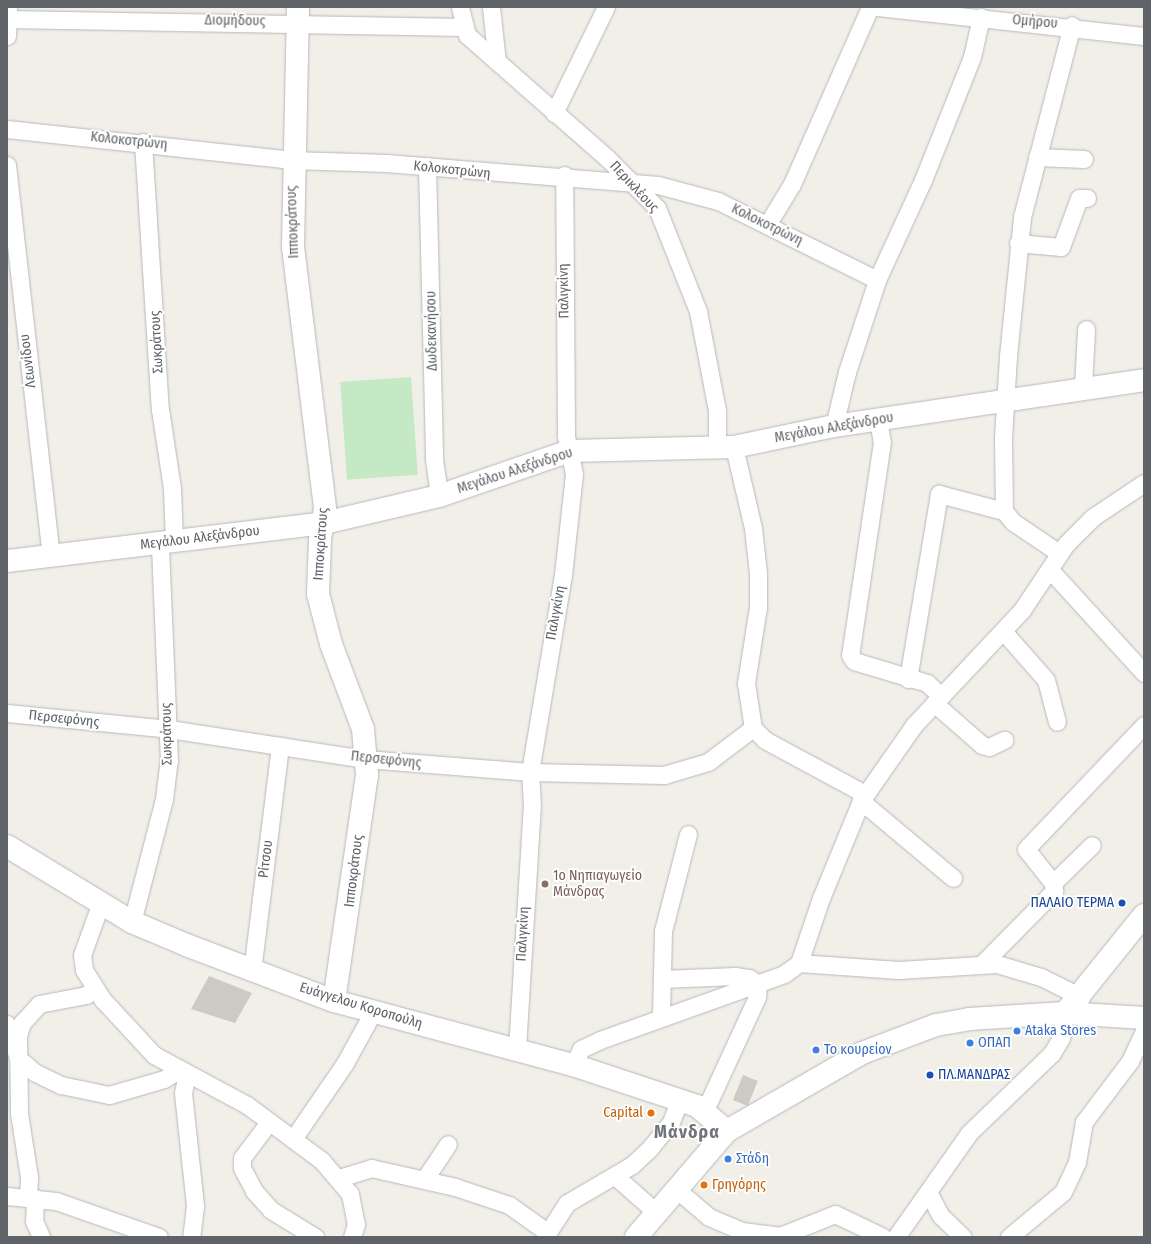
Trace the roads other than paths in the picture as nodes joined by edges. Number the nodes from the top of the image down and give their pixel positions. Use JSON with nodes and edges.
{"nodes":[{"id":1,"x":460,"y":7,"type":"edge"},
{"id":2,"x":491,"y":7,"type":"edge"},
{"id":3,"x":606,"y":7,"type":"edge"},
{"id":4,"x":870,"y":7,"type":"edge"},
{"id":5,"x":878,"y":7,"type":"edge"},
{"id":6,"x":298,"y":14,"type":"edge"},
{"id":7,"x":8,"y":15,"type":"edge"},
{"id":8,"x":981,"y":17,"type":"junction"},
{"id":9,"x":1072,"y":25,"type":"junction"},
{"id":10,"x":463,"y":27,"type":"junction"},
{"id":11,"x":7,"y":36,"type":"edge"},
{"id":12,"x":1144,"y":36,"type":"edge"},
{"id":13,"x":497,"y":62,"type":"junction"},
{"id":14,"x":554,"y":113,"type":"junction"},
{"id":15,"x":7,"y":129,"type":"edge"},
{"id":16,"x":143,"y":142,"type":"junction"},
{"id":17,"x":1037,"y":157,"type":"junction"},
{"id":18,"x":292,"y":160,"type":"junction"},
{"id":19,"x":1084,"y":160,"type":"dead end"},
{"id":20,"x":7,"y":165,"type":"edge"},
{"id":21,"x":427,"y":166,"type":"junction"},
{"id":22,"x":564,"y":175,"type":"junction"},
{"id":23,"x":633,"y":184,"type":"junction"},
{"id":24,"x":1087,"y":198,"type":"dead end"},
{"id":25,"x":768,"y":225,"type":"junction"},
{"id":26,"x":1018,"y":243,"type":"junction"},
{"id":27,"x":12,"y":268,"type":"edge"},
{"id":28,"x":877,"y":280,"type":"junction"},
{"id":29,"x":1086,"y":329,"type":"dead end"},
{"id":30,"x":1144,"y":380,"type":"edge"},
{"id":31,"x":1084,"y":387,"type":"junction"},
{"id":32,"x":1005,"y":399,"type":"junction"},
{"id":33,"x":878,"y":420,"type":"junction"},
{"id":34,"x":834,"y":426,"type":"junction"},
{"id":35,"x":725,"y":448,"type":"junction"},
{"id":36,"x":570,"y":451,"type":"junction"},
{"id":37,"x":1144,"y":484,"type":"edge"},
{"id":38,"x":439,"y":496,"type":"junction"},
{"id":39,"x":1004,"y":511,"type":"junction"},
{"id":40,"x":324,"y":523,"type":"junction"},
{"id":41,"x":167,"y":542,"type":"junction"},
{"id":42,"x":1059,"y":553,"type":"junction"},
{"id":43,"x":51,"y":557,"type":"junction"},
{"id":44,"x":7,"y":561,"type":"edge"},
{"id":45,"x":1051,"y":571,"type":"junction"},
{"id":46,"x":1003,"y":631,"type":"junction"},
{"id":47,"x":1144,"y":673,"type":"edge"},
{"id":48,"x":908,"y":679,"type":"junction"},
{"id":49,"x":937,"y":699,"type":"junction"},
{"id":50,"x":7,"y":713,"type":"edge"},
{"id":51,"x":1057,"y":722,"type":"dead end"},
{"id":52,"x":1144,"y":725,"type":"edge"},
{"id":53,"x":753,"y":728,"type":"junction"},
{"id":54,"x":169,"y":729,"type":"junction"},
{"id":55,"x":1004,"y":740,"type":"dead end"},
{"id":56,"x":280,"y":746,"type":"junction"},
{"id":57,"x":366,"y":760,"type":"junction"},
{"id":58,"x":530,"y":772,"type":"junction"},
{"id":59,"x":863,"y":798,"type":"junction"},
{"id":60,"x":688,"y":834,"type":"dead end"},
{"id":61,"x":1092,"y":845,"type":"dead end"},
{"id":62,"x":7,"y":846,"type":"edge"},
{"id":63,"x":953,"y":878,"type":"dead end"},
{"id":64,"x":1053,"y":883,"type":"junction"},
{"id":65,"x":100,"y":905,"type":"junction"},
{"id":66,"x":1144,"y":915,"type":"edge"},
{"id":67,"x":132,"y":922,"type":"junction"},
{"id":68,"x":799,"y":963,"type":"junction"},
{"id":69,"x":982,"y":964,"type":"junction"},
{"id":70,"x":252,"y":971,"type":"junction"},
{"id":71,"x":662,"y":979,"type":"junction"},
{"id":72,"x":758,"y":984,"type":"junction"},
{"id":73,"x":94,"y":988,"type":"junction"},
{"id":74,"x":1081,"y":997,"type":"junction"},
{"id":75,"x":334,"y":1001,"type":"junction"},
{"id":76,"x":373,"y":1012,"type":"junction"},
{"id":77,"x":1065,"y":1013,"type":"junction"},
{"id":78,"x":661,"y":1015,"type":"junction"},
{"id":79,"x":1144,"y":1018,"type":"edge"},
{"id":80,"x":7,"y":1024,"type":"edge"},
{"id":81,"x":1144,"y":1031,"type":"edge"},
{"id":82,"x":516,"y":1049,"type":"junction"},
{"id":83,"x":18,"y":1058,"type":"junction"},
{"id":84,"x":572,"y":1064,"type":"junction"},
{"id":85,"x":183,"y":1072,"type":"junction"},
{"id":86,"x":679,"y":1101,"type":"junction"},
{"id":87,"x":705,"y":1110,"type":"junction"},
{"id":88,"x":269,"y":1122,"type":"junction"},
{"id":89,"x":727,"y":1130,"type":"junction"},
{"id":90,"x":293,"y":1139,"type":"junction"},
{"id":91,"x":448,"y":1144,"type":"dead end"},
{"id":92,"x":7,"y":1146,"type":"edge"},
{"id":93,"x":23,"y":1152,"type":"junction"},
{"id":94,"x":616,"y":1176,"type":"junction"},
{"id":95,"x":339,"y":1178,"type":"junction"},
{"id":96,"x":424,"y":1180,"type":"junction"},
{"id":97,"x":676,"y":1189,"type":"junction"},
{"id":98,"x":928,"y":1192,"type":"junction"},
{"id":99,"x":7,"y":1196,"type":"edge"},
{"id":100,"x":32,"y":1198,"type":"junction"},
{"id":101,"x":656,"y":1212,"type":"junction"},
{"id":102,"x":546,"y":1234,"type":"edge"},
{"id":103,"x":790,"y":1236,"type":"edge"},
{"id":104,"x":41,"y":1237,"type":"edge"},
{"id":105,"x":159,"y":1237,"type":"edge"},
{"id":106,"x":191,"y":1237,"type":"edge"},
{"id":107,"x":315,"y":1237,"type":"edge"},
{"id":108,"x":352,"y":1237,"type":"edge"},
{"id":109,"x":636,"y":1237,"type":"edge"},
{"id":110,"x":883,"y":1237,"type":"edge"},
{"id":111,"x":896,"y":1237,"type":"edge"},
{"id":112,"x":963,"y":1237,"type":"edge"},
{"id":113,"x":1009,"y":1237,"type":"edge"}],
"edges":[{"from":1,"to":10,"type":"street"},
{"from":2,"to":13,"type":"street"},
{"from":3,"to":14,"type":"street"},
{"from":4,"to":25,"type":"street"},
{"from":5,"to":8,"type":"street","name":"Ομήρου"},
{"from":6,"to":7,"type":"street","name":"Διομήδους"},
{"from":6,"to":10,"type":"street","name":"Διομήδους"},
{"from":6,"to":18,"type":"street","name":"Ιπποκράτους"},
{"from":7,"to":11,"type":"street"},
{"from":8,"to":9,"type":"street","name":"Ομήρου"},
{"from":8,"to":28,"type":"street"},
{"from":9,"to":12,"type":"street","name":"Ομήρου"},
{"from":9,"to":17,"type":"street"},
{"from":10,"to":13,"type":"street","name":"Περικλέους"},
{"from":13,"to":14,"type":"street","name":"Περικλέους"},
{"from":14,"to":23,"type":"street","name":"Περικλέους"},
{"from":15,"to":16,"type":"street","name":"Κολοκοτρώνη"},
{"from":16,"to":18,"type":"street","name":"Κολοκοτρώνη"},
{"from":16,"to":41,"type":"street","name":"Σωκράτους"},
{"from":17,"to":19,"type":"street"},
{"from":17,"to":26,"type":"street"},
{"from":18,"to":21,"type":"street","name":"Κολοκοτρώνη"},
{"from":18,"to":40,"type":"street","name":"Ιπποκράτους"},
{"from":20,"to":27,"type":"street","name":"Λεωνίδου"},
{"from":21,"to":22,"type":"street","name":"Κολοκοτρώνη"},
{"from":21,"to":38,"type":"street","name":"Δωδεκανήσου"},
{"from":22,"to":23,"type":"street","name":"Κολοκοτρώνη"},
{"from":22,"to":36,"type":"street","name":"Παλιγκίνη"},
{"from":23,"to":25,"type":"street","name":"Κολοκοτρώνη"},
{"from":23,"to":35,"type":"street","name":"Περικλέους"},
{"from":24,"to":26,"type":"street"},
{"from":25,"to":28,"type":"street","name":"Κολοκοτρώνη"},
{"from":26,"to":32,"type":"street"},
{"from":27,"to":43,"type":"street","name":"Λεωνίδου"},
{"from":28,"to":34,"type":"street"},
{"from":29,"to":31,"type":"street"},
{"from":30,"to":31,"type":"street","name":"Μεγάλου Αλεξάνδρου"},
{"from":31,"to":32,"type":"street","name":"Μεγάλου Αλεξάνδρου"},
{"from":32,"to":33,"type":"street","name":"Μεγάλου Αλεξάνδρου"},
{"from":32,"to":39,"type":"street"},
{"from":33,"to":34,"type":"street","name":"Μεγάλου Αλεξάνδρου"},
{"from":33,"to":48,"type":"street"},
{"from":34,"to":35,"type":"street","name":"Μεγάλου Αλεξάνδρου"},
{"from":35,"to":36,"type":"street","name":"Μεγάλου Αλεξάνδρου"},
{"from":35,"to":53,"type":"street","name":"Περικλέους"},
{"from":36,"to":38,"type":"street","name":"Μεγάλου Αλεξάνδρου"},
{"from":36,"to":58,"type":"street","name":"Παλιγκίνη"},
{"from":37,"to":42,"type":"street"},
{"from":38,"to":40,"type":"street","name":"Μεγάλου Αλεξάνδρου"},
{"from":39,"to":42,"type":"street"},
{"from":39,"to":48,"type":"street"},
{"from":40,"to":41,"type":"street","name":"Μεγάλου Αλεξάνδρου"},
{"from":40,"to":57,"type":"street","name":"Ιπποκράτους"},
{"from":41,"to":43,"type":"street","name":"Μεγάλου Αλεξάνδρου"},
{"from":41,"to":54,"type":"street","name":"Σωκράτους"},
{"from":42,"to":45,"type":"street"},
{"from":43,"to":44,"type":"street","name":"Μεγάλου Αλεξάνδρου"},
{"from":45,"to":46,"type":"street"},
{"from":45,"to":47,"type":"street"},
{"from":46,"to":49,"type":"street"},
{"from":46,"to":51,"type":"street"},
{"from":48,"to":49,"type":"street"},
{"from":49,"to":55,"type":"street"},
{"from":49,"to":59,"type":"street"},
{"from":50,"to":54,"type":"street","name":"Περσεφόνης"},
{"from":52,"to":64,"type":"street"},
{"from":53,"to":58,"type":"street","name":"Περσεφόνης"},
{"from":53,"to":59,"type":"street"},
{"from":54,"to":56,"type":"street","name":"Περσεφόνης"},
{"from":54,"to":67,"type":"street","name":"Σωκράτους"},
{"from":56,"to":57,"type":"street","name":"Περσεφόνης"},
{"from":56,"to":70,"type":"street","name":"Ρίτσου"},
{"from":57,"to":58,"type":"street","name":"Περσεφόνης"},
{"from":57,"to":75,"type":"street","name":"Ιπποκράτους"},
{"from":58,"to":82,"type":"street","name":"Παλιγκίνη"},
{"from":59,"to":63,"type":"street"},
{"from":59,"to":68,"type":"street"},
{"from":60,"to":71,"type":"street"},
{"from":61,"to":64,"type":"street"},
{"from":62,"to":65,"type":"street","name":"Ευάγγελου Κοροπούλη"},
{"from":64,"to":69,"type":"street"},
{"from":65,"to":67,"type":"street","name":"Ευάγγελου Κοροπούλη"},
{"from":65,"to":73,"type":"street"},
{"from":66,"to":74,"type":"street"},
{"from":67,"to":70,"type":"street","name":"Ευάγγελου Κοροπούλη"},
{"from":68,"to":69,"type":"street"},
{"from":68,"to":72,"type":"street"},
{"from":69,"to":74,"type":"street"},
{"from":70,"to":75,"type":"street","name":"Ευάγγελου Κοροπούλη"},
{"from":71,"to":72,"type":"street"},
{"from":71,"to":78,"type":"street"},
{"from":72,"to":78,"type":"street"},
{"from":72,"to":87,"type":"street"},
{"from":73,"to":83,"type":"street"},
{"from":73,"to":85,"type":"street"},
{"from":74,"to":77,"type":"street"},
{"from":75,"to":76,"type":"street","name":"Ευάγγελου Κοροπούλη"},
{"from":76,"to":82,"type":"street","name":"Ευάγγελου Κοροπούλη"},
{"from":76,"to":90,"type":"street"},
{"from":77,"to":79,"type":"street"},
{"from":77,"to":89,"type":"street"},
{"from":77,"to":98,"type":"street"},
{"from":78,"to":84,"type":"street"},
{"from":80,"to":83,"type":"street"},
{"from":81,"to":113,"type":"street"},
{"from":82,"to":84,"type":"street","name":"Ευάγγελου Κοροπούλη"},
{"from":83,"to":85,"type":"street"},
{"from":83,"to":93,"type":"street"},
{"from":84,"to":86,"type":"street","name":"Ευάγγελου Κοροπούλη"},
{"from":85,"to":88,"type":"street"},
{"from":85,"to":106,"type":"street"},
{"from":86,"to":87,"type":"street","name":"Ευάγγελου Κοροπούλη"},
{"from":86,"to":94,"type":"street"},
{"from":87,"to":89,"type":"street","name":"Ευάγγελου Κοροπούλη"},
{"from":88,"to":90,"type":"street"},
{"from":88,"to":107,"type":"street"},
{"from":89,"to":97,"type":"street"},
{"from":90,"to":95,"type":"street"},
{"from":91,"to":96,"type":"street"},
{"from":92,"to":93,"type":"street"},
{"from":93,"to":100,"type":"street"},
{"from":94,"to":101,"type":"street"},
{"from":94,"to":102,"type":"street"},
{"from":95,"to":96,"type":"street"},
{"from":95,"to":108,"type":"street"},
{"from":96,"to":102,"type":"street"},
{"from":97,"to":101,"type":"street"},
{"from":97,"to":103,"type":"street"},
{"from":98,"to":111,"type":"street"},
{"from":98,"to":112,"type":"street"},
{"from":99,"to":100,"type":"street"},
{"from":100,"to":104,"type":"street"},
{"from":100,"to":105,"type":"street"},
{"from":101,"to":109,"type":"street"},
{"from":103,"to":110,"type":"street"}]}
